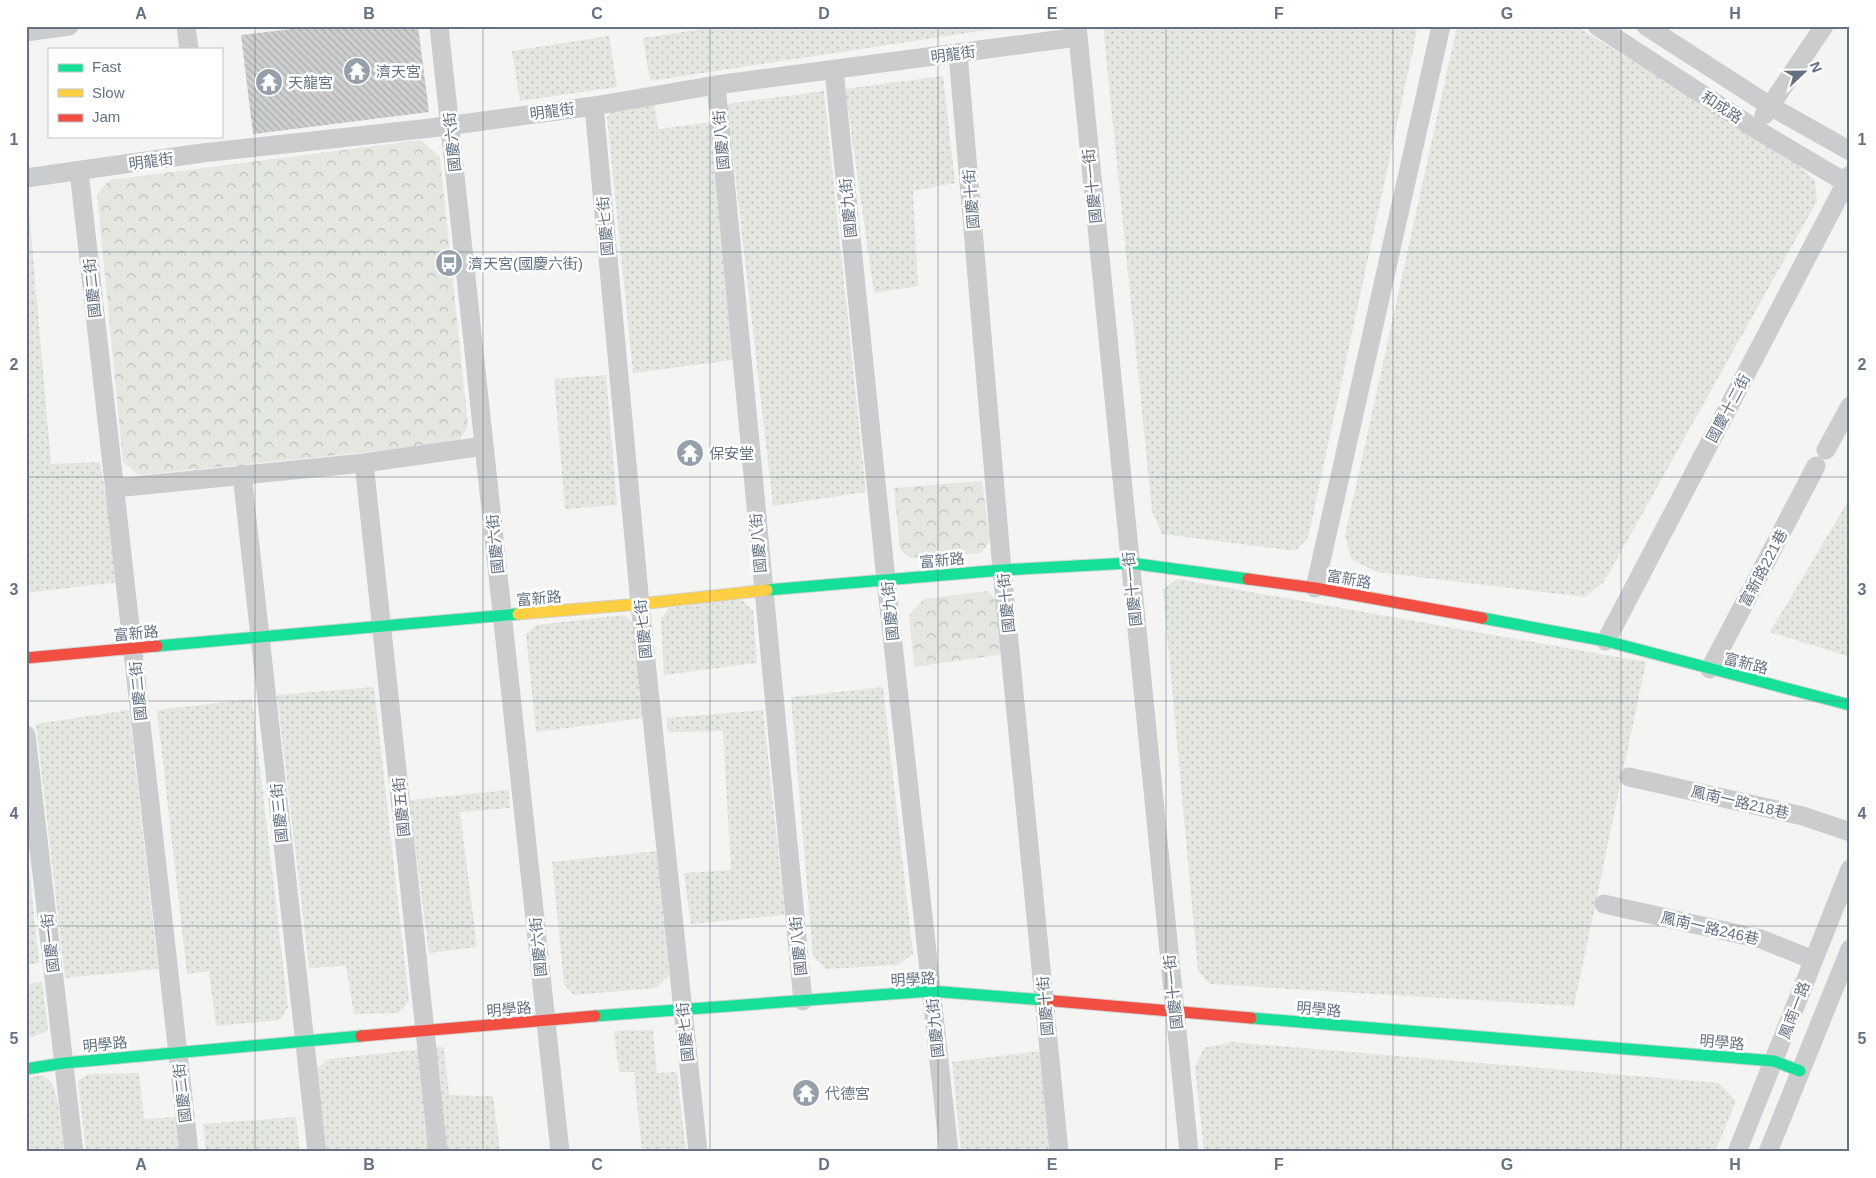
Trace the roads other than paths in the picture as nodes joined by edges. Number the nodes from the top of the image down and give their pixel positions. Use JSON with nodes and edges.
{"nodes":[{"id":1,"x":69,"y":26,"type":"edge"},
{"id":2,"x":186,"y":26,"type":"edge"},
{"id":3,"x":439,"y":26,"type":"edge"},
{"id":4,"x":1441,"y":26,"type":"edge"},
{"id":5,"x":1597,"y":26,"type":"edge"},
{"id":6,"x":1646,"y":26,"type":"edge"},
{"id":7,"x":1824,"y":26,"type":"edge"},
{"id":8,"x":26,"y":32,"type":"edge"},
{"id":9,"x":1077,"y":32,"type":"edge"},
{"id":10,"x":1674,"y":34,"type":"edge"},
{"id":11,"x":189,"y":48,"type":"edge"},
{"id":12,"x":958,"y":53,"type":"junction"},
{"id":13,"x":834,"y":70,"type":"junction"},
{"id":14,"x":716,"y":85,"type":"junction"},
{"id":15,"x":594,"y":106,"type":"junction"},
{"id":16,"x":1770,"y":106,"type":"junction"},
{"id":17,"x":450,"y":125,"type":"junction"},
{"id":18,"x":1754,"y":128,"type":"junction"},
{"id":19,"x":201,"y":145,"type":"edge"},
{"id":20,"x":1850,"y":151,"type":"edge"},
{"id":21,"x":79,"y":171,"type":"junction"},
{"id":22,"x":26,"y":178,"type":"edge"},
{"id":23,"x":1848,"y":181,"type":"edge"},
{"id":24,"x":1850,"y":406,"type":"edge"},
{"id":25,"x":484,"y":446,"type":"junction"},
{"id":26,"x":1826,"y":450,"type":"dead end"},
{"id":27,"x":364,"y":463,"type":"junction"},
{"id":28,"x":1816,"y":466,"type":"dead end"},
{"id":29,"x":242,"y":474,"type":"junction"},
{"id":30,"x":115,"y":488,"type":"junction"},
{"id":31,"x":1130,"y":563,"type":"junction"},
{"id":32,"x":1002,"y":570,"type":"junction"},
{"id":33,"x":886,"y":580,"type":"junction"},
{"id":34,"x":1315,"y":588,"type":"junction"},
{"id":35,"x":763,"y":590,"type":"junction"},
{"id":36,"x":640,"y":604,"type":"junction"},
{"id":37,"x":502,"y":616,"type":"junction"},
{"id":38,"x":381,"y":625,"type":"junction"},
{"id":39,"x":260,"y":637,"type":"junction"},
{"id":40,"x":1606,"y":641,"type":"junction"},
{"id":41,"x":133,"y":649,"type":"junction"},
{"id":42,"x":26,"y":658,"type":"edge"},
{"id":43,"x":1710,"y":669,"type":"junction"},
{"id":44,"x":1850,"y":705,"type":"edge"},
{"id":45,"x":26,"y":735,"type":"edge"},
{"id":46,"x":1629,"y":777,"type":"dead end"},
{"id":47,"x":1850,"y":832,"type":"edge"},
{"id":48,"x":1850,"y":869,"type":"edge"},
{"id":49,"x":1604,"y":904,"type":"dead end"},
{"id":50,"x":1850,"y":949,"type":"edge"},
{"id":51,"x":1814,"y":960,"type":"junction"},
{"id":52,"x":931,"y":991,"type":"junction"},
{"id":53,"x":1044,"y":1000,"type":"junction"},
{"id":54,"x":803,"y":1001,"type":"junction"},
{"id":55,"x":683,"y":1008,"type":"junction"},
{"id":56,"x":1175,"y":1013,"type":"junction"},
{"id":57,"x":546,"y":1020,"type":"junction"},
{"id":58,"x":425,"y":1031,"type":"junction"},
{"id":59,"x":305,"y":1041,"type":"junction"},
{"id":60,"x":178,"y":1052,"type":"junction"},
{"id":61,"x":1774,"y":1061,"type":"junction"},
{"id":62,"x":64,"y":1063,"type":"junction"},
{"id":63,"x":26,"y":1069,"type":"edge"},
{"id":64,"x":1800,"y":1071,"type":"junction"},
{"id":65,"x":74,"y":1152,"type":"edge"},
{"id":66,"x":189,"y":1152,"type":"edge"},
{"id":67,"x":317,"y":1152,"type":"edge"},
{"id":68,"x":438,"y":1152,"type":"edge"},
{"id":69,"x":560,"y":1152,"type":"edge"},
{"id":70,"x":698,"y":1152,"type":"edge"},
{"id":71,"x":949,"y":1152,"type":"edge"},
{"id":72,"x":1059,"y":1152,"type":"edge"},
{"id":73,"x":1188,"y":1152,"type":"edge"},
{"id":74,"x":1737,"y":1152,"type":"edge"},
{"id":75,"x":1768,"y":1152,"type":"edge"}],
"edges":[{"from":1,"to":8,"type":"street"},
{"from":2,"to":11,"type":"street"},
{"from":3,"to":17,"type":"street","name":"國慶六街"},
{"from":4,"to":34,"type":"street"},
{"from":5,"to":18,"type":"street","name":"和成路"},
{"from":6,"to":10,"type":"street","name":"和成路"},
{"from":7,"to":16,"type":"street"},
{"from":9,"to":12,"type":"street","name":"明龍街"},
{"from":9,"to":31,"type":"street","name":"國慶十一街"},
{"from":10,"to":16,"type":"street","name":"和成路"},
{"from":12,"to":13,"type":"street","name":"明龍街"},
{"from":12,"to":32,"type":"street","name":"國慶十街"},
{"from":13,"to":14,"type":"street","name":"明龍街"},
{"from":13,"to":33,"type":"street","name":"國慶九街"},
{"from":14,"to":15,"type":"street","name":"明龍街"},
{"from":14,"to":35,"type":"street","name":"國慶八街"},
{"from":15,"to":17,"type":"street","name":"明龍街"},
{"from":15,"to":36,"type":"street","name":"國慶七街"},
{"from":16,"to":18,"type":"street"},
{"from":16,"to":20,"type":"street","name":"和成路"},
{"from":17,"to":19,"type":"street","name":"明龍街"},
{"from":17,"to":25,"type":"street","name":"國慶六街"},
{"from":18,"to":23,"type":"street","name":"和成路"},
{"from":19,"to":21,"type":"street","name":"明龍街"},
{"from":21,"to":22,"type":"street","name":"明龍街"},
{"from":21,"to":30,"type":"street","name":"國慶二街"},
{"from":23,"to":40,"type":"street","name":"國慶十二街"},
{"from":24,"to":26,"type":"street"},
{"from":25,"to":27,"type":"street"},
{"from":25,"to":37,"type":"street","name":"國慶六街"},
{"from":27,"to":29,"type":"street"},
{"from":27,"to":38,"type":"street","name":"國慶五街"},
{"from":28,"to":43,"type":"street","name":"富新路221巷"},
{"from":29,"to":30,"type":"street"},
{"from":29,"to":39,"type":"street","name":"國慶三街"},
{"from":30,"to":41,"type":"street","name":"國慶二街"},
{"from":31,"to":32,"type":"street","name":"富新路"},
{"from":31,"to":34,"type":"street","name":"富新路"},
{"from":31,"to":56,"type":"street","name":"國慶十一街"},
{"from":32,"to":33,"type":"street","name":"富新路"},
{"from":32,"to":53,"type":"street","name":"國慶十街"},
{"from":33,"to":35,"type":"street","name":"富新路"},
{"from":33,"to":52,"type":"street","name":"國慶九街"},
{"from":34,"to":40,"type":"street","name":"富新路"},
{"from":35,"to":36,"type":"street","name":"富新路"},
{"from":35,"to":54,"type":"street","name":"國慶八街"},
{"from":36,"to":37,"type":"street","name":"富新路"},
{"from":36,"to":55,"type":"street","name":"國慶七街"},
{"from":37,"to":38,"type":"street","name":"富新路"},
{"from":37,"to":57,"type":"street","name":"國慶六街"},
{"from":38,"to":39,"type":"street","name":"富新路"},
{"from":38,"to":58,"type":"street","name":"國慶五街"},
{"from":39,"to":41,"type":"street","name":"富新路"},
{"from":39,"to":59,"type":"street","name":"國慶三街"},
{"from":40,"to":43,"type":"street","name":"富新路"},
{"from":41,"to":42,"type":"street","name":"富新路"},
{"from":41,"to":60,"type":"street","name":"國慶二街"},
{"from":43,"to":44,"type":"street","name":"富新路"},
{"from":45,"to":62,"type":"street","name":"國慶一街"},
{"from":46,"to":47,"type":"street","name":"鳳南一路218巷"},
{"from":48,"to":51,"type":"street","name":"鳳南一路"},
{"from":49,"to":51,"type":"street","name":"鳳南一路246巷"},
{"from":50,"to":64,"type":"street","name":"鳳南一路"},
{"from":51,"to":61,"type":"street","name":"鳳南一路"},
{"from":52,"to":53,"type":"street","name":"明學路"},
{"from":52,"to":54,"type":"street","name":"明學路"},
{"from":52,"to":71,"type":"street","name":"國慶九街"},
{"from":53,"to":56,"type":"street","name":"明學路"},
{"from":53,"to":72,"type":"street","name":"國慶十街"},
{"from":54,"to":55,"type":"street","name":"明學路"},
{"from":55,"to":57,"type":"street","name":"明學路"},
{"from":55,"to":70,"type":"street","name":"國慶七街"},
{"from":56,"to":61,"type":"street","name":"明學路"},
{"from":56,"to":73,"type":"street","name":"國慶十一街"},
{"from":57,"to":58,"type":"street","name":"明學路"},
{"from":57,"to":69,"type":"street","name":"國慶六街"},
{"from":58,"to":59,"type":"street","name":"明學路"},
{"from":58,"to":68,"type":"street","name":"國慶五街"},
{"from":59,"to":60,"type":"street","name":"明學路"},
{"from":59,"to":67,"type":"street","name":"國慶三街"},
{"from":60,"to":62,"type":"street","name":"明學路"},
{"from":60,"to":66,"type":"street","name":"國慶二街"},
{"from":61,"to":64,"type":"street","name":"明學路"},
{"from":61,"to":74,"type":"street","name":"鳳南一路"},
{"from":62,"to":63,"type":"street","name":"明學路"},
{"from":62,"to":65,"type":"street","name":"國慶一街"},
{"from":64,"to":75,"type":"street","name":"鳳南一路"}]}
